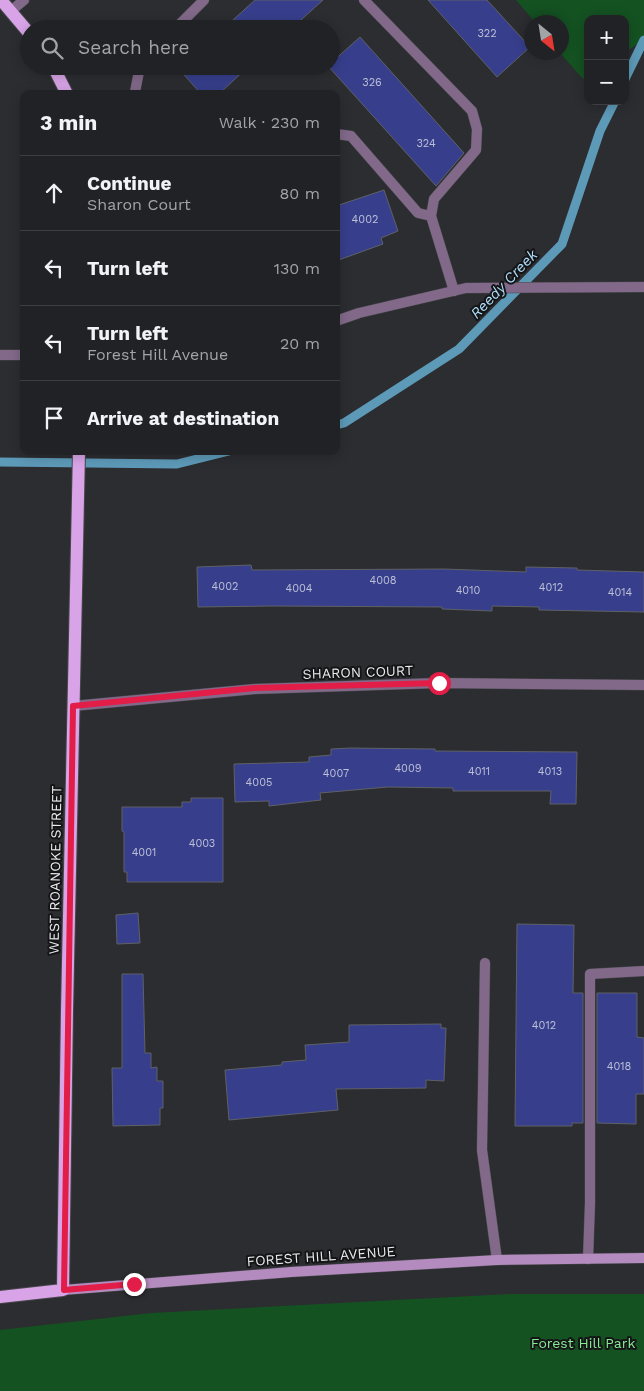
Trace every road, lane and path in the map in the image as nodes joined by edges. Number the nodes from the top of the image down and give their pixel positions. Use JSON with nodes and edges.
{"nodes":[{"id":1,"x":1,"y":0,"type":"edge"},
{"id":2,"x":24,"y":0,"type":"edge"},
{"id":3,"x":204,"y":0,"type":"edge"},
{"id":4,"x":364,"y":0,"type":"edge"},
{"id":5,"x":11,"y":11,"type":"junction"},
{"id":6,"x":184,"y":20,"type":"edge"},
{"id":7,"x":20,"y":22,"type":"edge"},
{"id":8,"x":57,"y":75,"type":"edge"},
{"id":9,"x":138,"y":75,"type":"edge"},
{"id":10,"x":65,"y":90,"type":"edge"},
{"id":11,"x":135,"y":90,"type":"edge"},
{"id":12,"x":340,"y":135,"type":"edge"},
{"id":13,"x":431,"y":216,"type":"junction"},
{"id":14,"x":644,"y":287,"type":"edge"},
{"id":15,"x":454,"y":292,"type":"junction"},
{"id":16,"x":340,"y":320,"type":"edge"},
{"id":17,"x":0,"y":355,"type":"edge"},
{"id":18,"x":20,"y":355,"type":"edge"},
{"id":19,"x":79,"y":455,"type":"edge"},
{"id":20,"x":644,"y":684,"type":"edge"},
{"id":21,"x":73,"y":706,"type":"junction"},
{"id":22,"x":485,"y":963,"type":"dead end"},
{"id":23,"x":644,"y":971,"type":"edge"},
{"id":24,"x":644,"y":1258,"type":"edge"},
{"id":25,"x":588,"y":1259,"type":"junction"},
{"id":26,"x":497,"y":1260,"type":"junction"},
{"id":27,"x":64,"y":1290,"type":"junction"},
{"id":28,"x":0,"y":1297,"type":"edge"}],
"edges":[{"from":1,"to":5,"type":"main road"},
{"from":2,"to":5,"type":"street"},
{"from":3,"to":6,"type":"street"},
{"from":4,"to":13,"type":"street"},
{"from":5,"to":7,"type":"main road"},
{"from":8,"to":10,"type":"main road"},
{"from":9,"to":11,"type":"street"},
{"from":12,"to":13,"type":"street"},
{"from":13,"to":15,"type":"street"},
{"from":14,"to":15,"type":"street"},
{"from":15,"to":16,"type":"street"},
{"from":17,"to":18,"type":"street"},
{"from":19,"to":21,"type":"main road","name":"WEST ROANOKE STREET"},
{"from":20,"to":21,"type":"street","name":"SHARON COURT"},
{"from":21,"to":27,"type":"main road","name":"WEST ROANOKE STREET"},
{"from":22,"to":26,"type":"street"},
{"from":23,"to":25,"type":"street"},
{"from":24,"to":25,"type":"main road","name":"FOREST HILL AVENUE"},
{"from":25,"to":26,"type":"main road","name":"FOREST HILL AVENUE"},
{"from":26,"to":27,"type":"main road","name":"FOREST HILL AVENUE"},
{"from":27,"to":28,"type":"main road","name":"FOREST HILL AVENUE"}]}
